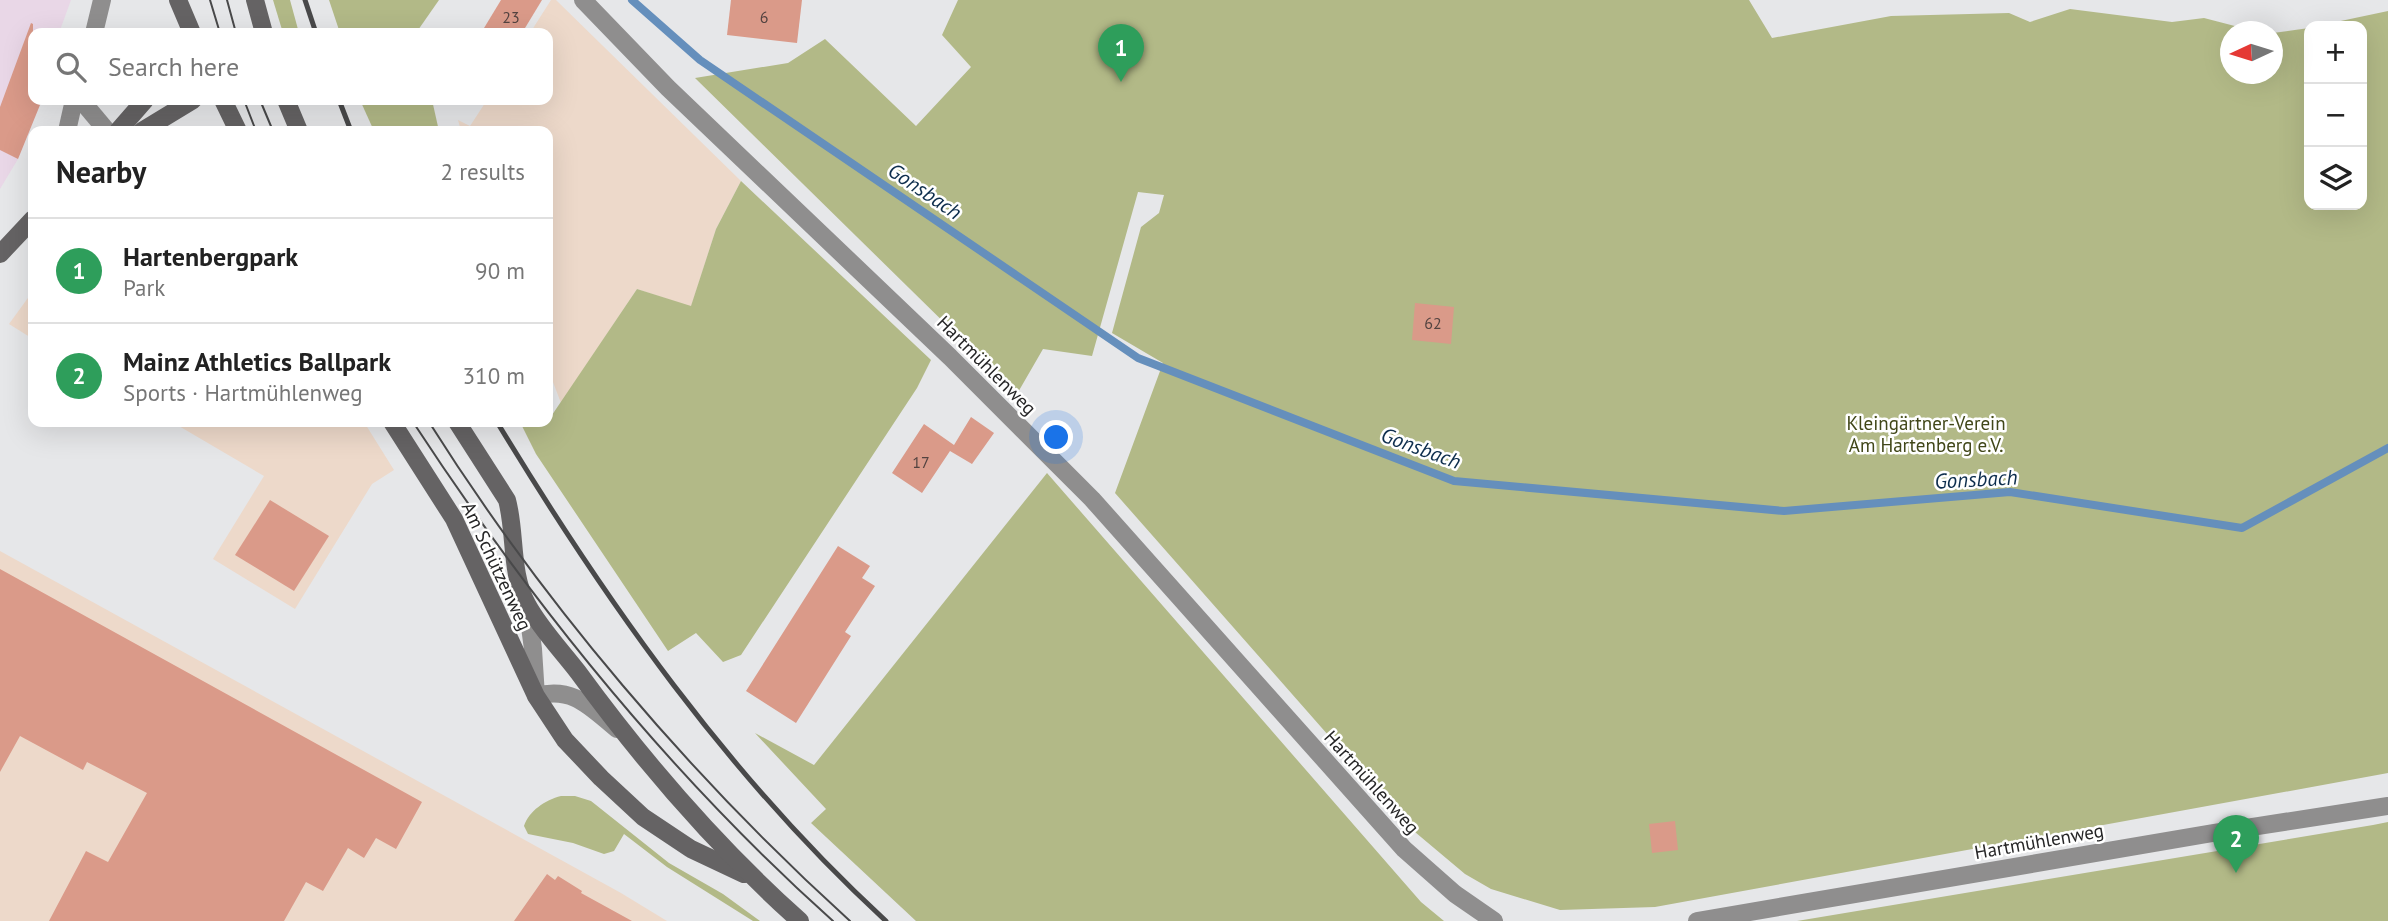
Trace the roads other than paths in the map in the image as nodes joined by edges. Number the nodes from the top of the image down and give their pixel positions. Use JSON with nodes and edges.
{"nodes":[{"id":1,"x":102,"y":0,"type":"edge"},
{"id":2,"x":178,"y":0,"type":"edge"},
{"id":3,"x":583,"y":0,"type":"edge"},
{"id":4,"x":255,"y":2,"type":"edge"},
{"id":5,"x":95,"y":28,"type":"edge"},
{"id":6,"x":190,"y":28,"type":"edge"},
{"id":7,"x":250,"y":28,"type":"edge"},
{"id":8,"x":263,"y":28,"type":"edge"},
{"id":9,"x":73,"y":105,"type":"edge"},
{"id":10,"x":85,"y":105,"type":"edge"},
{"id":11,"x":141,"y":105,"type":"edge"},
{"id":12,"x":185,"y":105,"type":"edge"},
{"id":13,"x":225,"y":105,"type":"edge"},
{"id":14,"x":288,"y":105,"type":"edge"},
{"id":15,"x":68,"y":126,"type":"edge"},
{"id":16,"x":103,"y":126,"type":"edge"},
{"id":17,"x":122,"y":126,"type":"edge"},
{"id":18,"x":150,"y":126,"type":"edge"},
{"id":19,"x":236,"y":126,"type":"edge"},
{"id":20,"x":297,"y":126,"type":"edge"},
{"id":21,"x":28,"y":224,"type":"edge"},
{"id":22,"x":0,"y":254,"type":"edge"},
{"id":23,"x":395,"y":427,"type":"edge"},
{"id":24,"x":460,"y":427,"type":"edge"},
{"id":25,"x":527,"y":604,"type":"junction"},
{"id":26,"x":536,"y":696,"type":"junction"},
{"id":27,"x":625,"y":736,"type":"junction"},
{"id":28,"x":2388,"y":806,"type":"edge"},
{"id":29,"x":750,"y":877,"type":"junction"},
{"id":30,"x":800,"y":921,"type":"edge"},
{"id":31,"x":1494,"y":921,"type":"edge"},
{"id":32,"x":1697,"y":921,"type":"edge"}],
"edges":[{"from":1,"to":5,"type":"street"},
{"from":2,"to":6,"type":"main road"},
{"from":3,"to":31,"type":"street","name":"Hartmühlenweg"},
{"from":4,"to":7,"type":"main road"},
{"from":4,"to":8,"type":"main road"},
{"from":9,"to":15,"type":"street"},
{"from":10,"to":16,"type":"street"},
{"from":11,"to":17,"type":"main road"},
{"from":12,"to":18,"type":"main road"},
{"from":13,"to":19,"type":"main road"},
{"from":14,"to":20,"type":"main road"},
{"from":21,"to":22,"type":"main road"},
{"from":23,"to":26,"type":"main road","name":"Am Schützenweg"},
{"from":24,"to":25,"type":"main road","name":"Am Schützenweg"},
{"from":25,"to":26,"type":"street","name":"Am Schützenweg"},
{"from":25,"to":27,"type":"main road","name":"Am Schützenweg"},
{"from":26,"to":27,"type":"street","name":"Am Schützenweg"},
{"from":26,"to":29,"type":"main road","name":"Am Schützenweg"},
{"from":27,"to":29,"type":"main road","name":"Am Schützenweg"},
{"from":28,"to":32,"type":"street","name":"Hartmühlenweg"},
{"from":29,"to":30,"type":"main road","name":"Am Schützenweg"}]}
